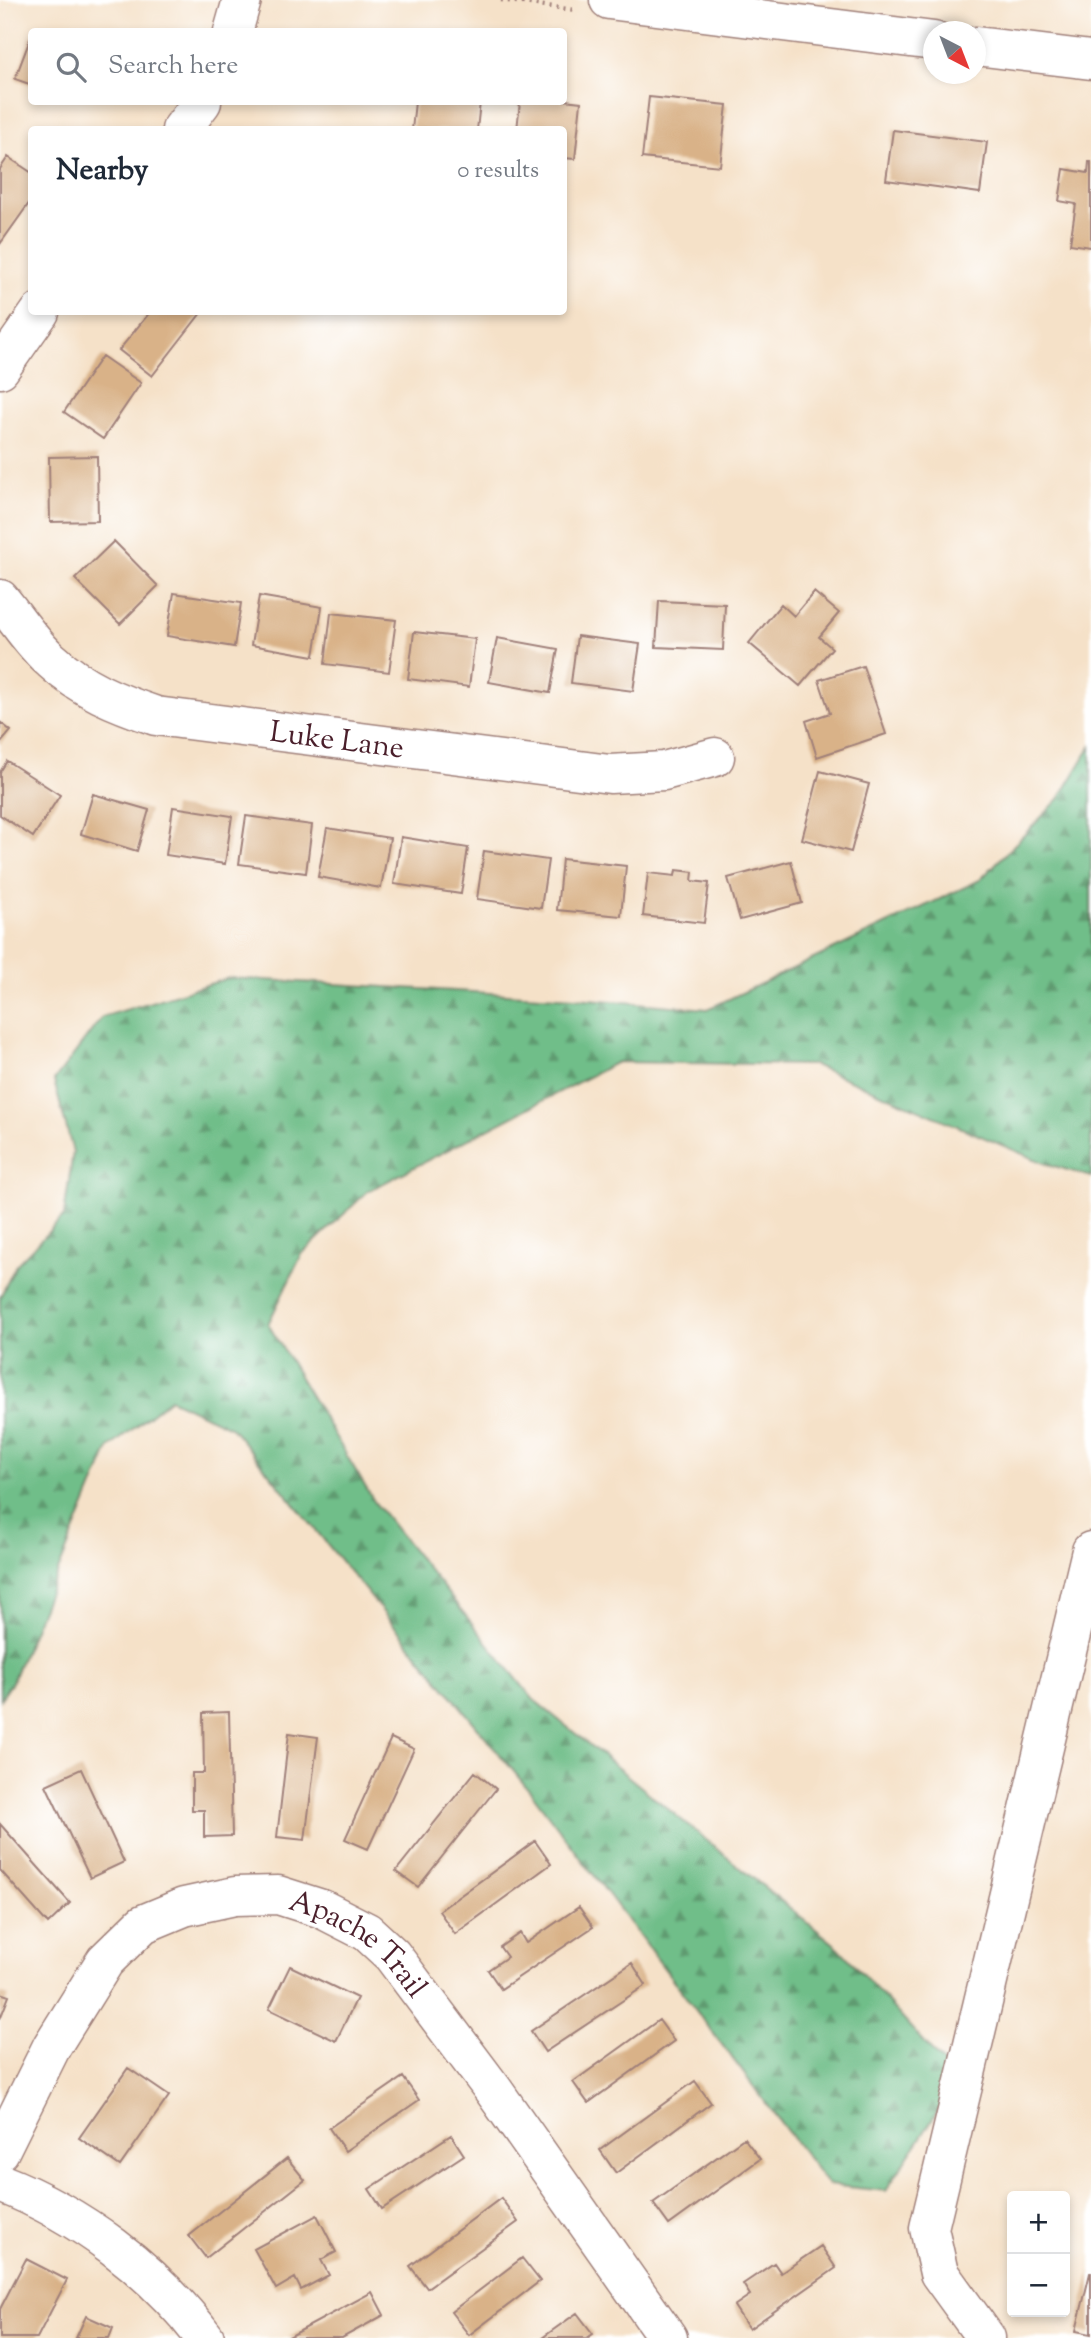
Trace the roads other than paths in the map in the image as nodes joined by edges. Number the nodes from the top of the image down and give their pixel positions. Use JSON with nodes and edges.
{"nodes":[{"id":1,"x":242,"y":0,"type":"edge"},
{"id":2,"x":609,"y":0,"type":"edge"},
{"id":3,"x":234,"y":28,"type":"edge"},
{"id":4,"x":923,"y":40,"type":"edge"},
{"id":5,"x":986,"y":48,"type":"edge"},
{"id":6,"x":1091,"y":60,"type":"edge"},
{"id":7,"x":200,"y":105,"type":"edge"},
{"id":8,"x":184,"y":126,"type":"edge"},
{"id":9,"x":38,"y":315,"type":"edge"},
{"id":10,"x":0,"y":369,"type":"edge"},
{"id":11,"x":0,"y":599,"type":"edge"},
{"id":12,"x":715,"y":757,"type":"dead end"},
{"id":13,"x":1091,"y":1551,"type":"edge"},
{"id":14,"x":0,"y":2151,"type":"edge"},
{"id":15,"x":0,"y":2183,"type":"edge"},
{"id":16,"x":205,"y":2338,"type":"edge"},
{"id":17,"x":668,"y":2338,"type":"edge"},
{"id":18,"x":986,"y":2338,"type":"edge"}],
"edges":[{"from":1,"to":3,"type":"street"},
{"from":2,"to":4,"type":"street"},
{"from":5,"to":6,"type":"street"},
{"from":7,"to":8,"type":"street"},
{"from":9,"to":10,"type":"street"},
{"from":11,"to":12,"type":"street","name":"Luke Lane"},
{"from":13,"to":18,"type":"street"},
{"from":14,"to":17,"type":"street","name":"Apache Trail"},
{"from":15,"to":16,"type":"street"}]}
